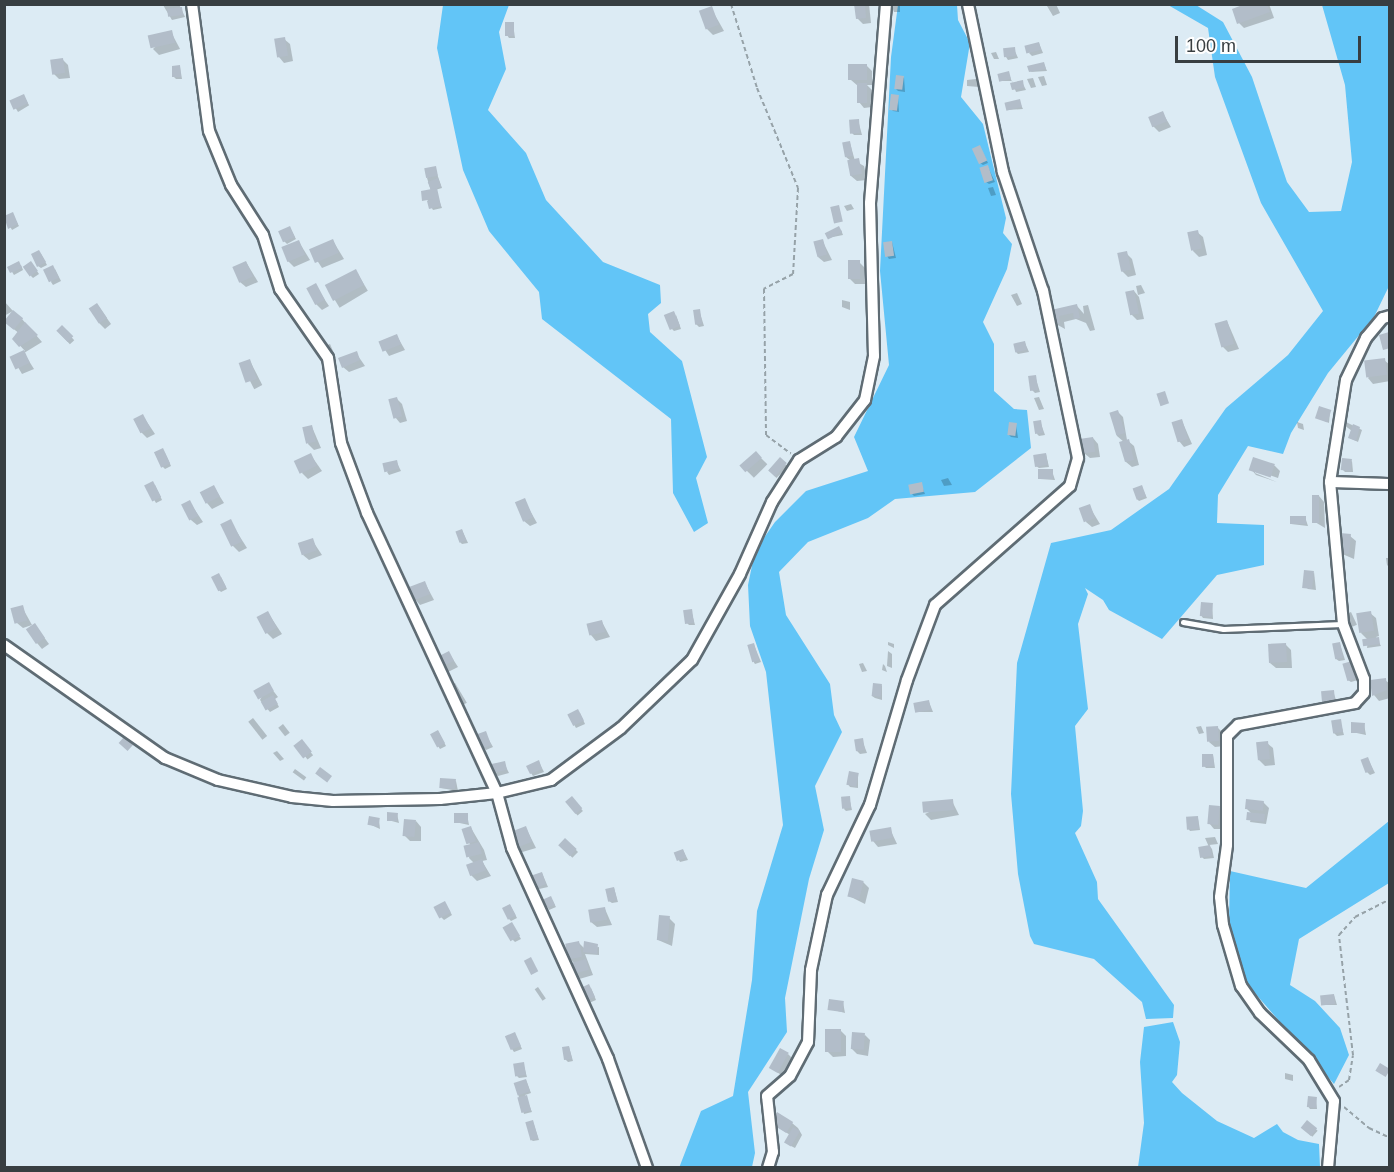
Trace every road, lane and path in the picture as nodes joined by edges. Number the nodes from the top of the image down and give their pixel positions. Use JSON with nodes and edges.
{"nodes":[{"id":1,"x":192,"y":4,"type":"edge"},
{"id":2,"x":731,"y":4,"type":"edge"},
{"id":3,"x":886,"y":4,"type":"edge"},
{"id":4,"x":968,"y":4,"type":"edge"},
{"id":5,"x":1389,"y":316,"type":"edge"},
{"id":6,"x":799,"y":460,"type":"junction"},
{"id":7,"x":1330,"y":482,"type":"junction"},
{"id":8,"x":1389,"y":484,"type":"edge"},
{"id":9,"x":1183,"y":622,"type":"dead end"},
{"id":10,"x":1343,"y":624,"type":"junction"},
{"id":11,"x":4,"y":645,"type":"edge"},
{"id":12,"x":496,"y":793,"type":"junction"},
{"id":13,"x":1389,"y":899,"type":"edge"},
{"id":14,"x":1332,"y":1097,"type":"junction"},
{"id":15,"x":1389,"y":1138,"type":"edge"},
{"id":16,"x":647,"y":1167,"type":"edge"},
{"id":17,"x":768,"y":1167,"type":"edge"},
{"id":18,"x":1328,"y":1167,"type":"edge"}],
"edges":[{"from":1,"to":12,"type":"street"},
{"from":2,"to":6,"type":"path"},
{"from":3,"to":6,"type":"street"},
{"from":4,"to":17,"type":"street"},
{"from":5,"to":7,"type":"street"},
{"from":6,"to":12,"type":"street"},
{"from":7,"to":8,"type":"street"},
{"from":7,"to":10,"type":"street"},
{"from":9,"to":10,"type":"lane"},
{"from":10,"to":14,"type":"street"},
{"from":11,"to":12,"type":"street"},
{"from":12,"to":16,"type":"street"},
{"from":13,"to":14,"type":"path"},
{"from":14,"to":15,"type":"path"},
{"from":14,"to":18,"type":"street"}]}
